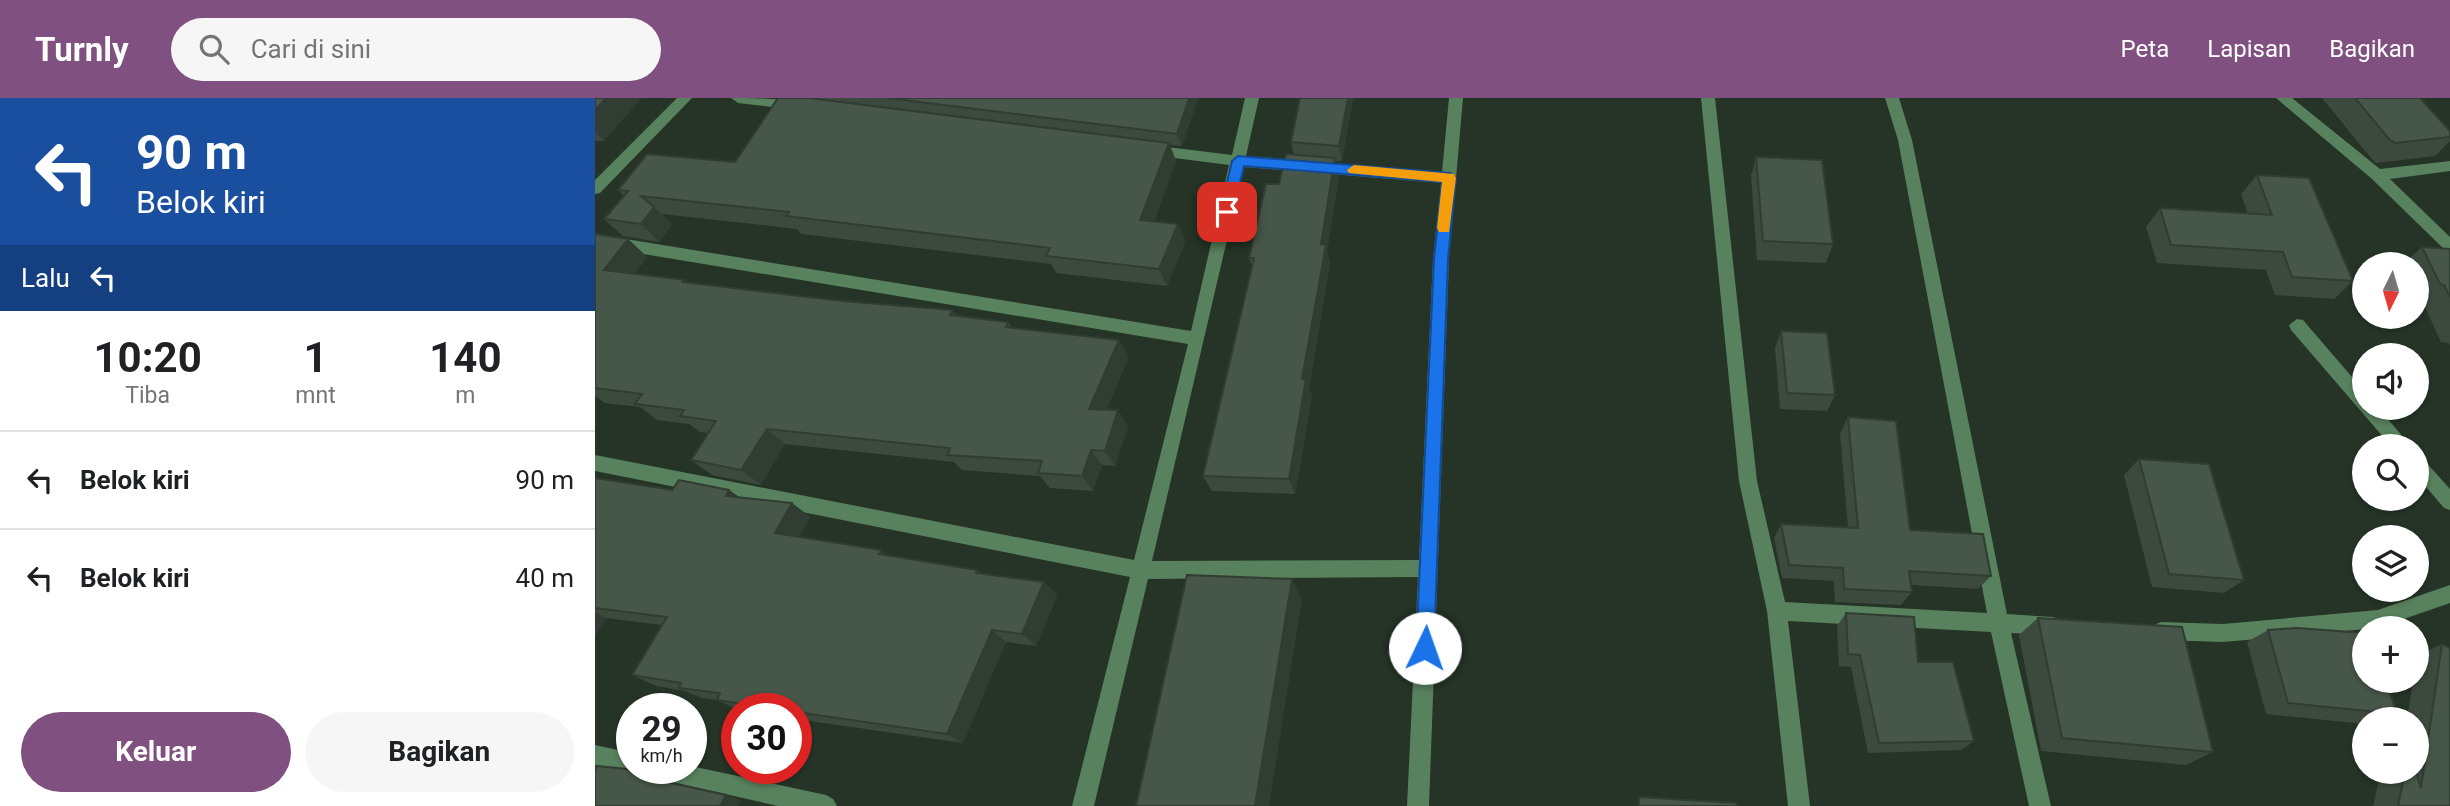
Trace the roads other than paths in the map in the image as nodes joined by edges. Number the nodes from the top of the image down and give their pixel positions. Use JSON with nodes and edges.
{"nodes":[{"id":1,"x":685,"y":98,"type":"edge"},
{"id":2,"x":738,"y":98,"type":"edge"},
{"id":3,"x":1252,"y":98,"type":"edge"},
{"id":4,"x":1456,"y":98,"type":"edge"},
{"id":5,"x":1708,"y":98,"type":"edge"},
{"id":6,"x":1892,"y":98,"type":"edge"},
{"id":7,"x":2283,"y":98,"type":"edge"},
{"id":8,"x":805,"y":106,"type":"edge"},
{"id":9,"x":1130,"y":147,"type":"edge"},
{"id":10,"x":1238,"y":161,"type":"junction"},
{"id":11,"x":2450,"y":166,"type":"edge"},
{"id":12,"x":2377,"y":175,"type":"junction"},
{"id":13,"x":1450,"y":178,"type":"junction"},
{"id":14,"x":595,"y":189,"type":"edge"},
{"id":15,"x":595,"y":240,"type":"edge"},
{"id":16,"x":2450,"y":246,"type":"edge"},
{"id":17,"x":2297,"y":326,"type":"dead end"},
{"id":18,"x":1197,"y":339,"type":"junction"},
{"id":19,"x":2352,"y":389,"type":"edge"},
{"id":20,"x":2379,"y":420,"type":"edge"},
{"id":21,"x":2391,"y":434,"type":"edge"},
{"id":22,"x":595,"y":463,"type":"edge"},
{"id":23,"x":2429,"y":478,"type":"edge"},
{"id":24,"x":2450,"y":502,"type":"edge"},
{"id":25,"x":1429,"y":569,"type":"junction"},
{"id":26,"x":1139,"y":570,"type":"junction"},
{"id":27,"x":2450,"y":594,"type":"edge"},
{"id":28,"x":1777,"y":611,"type":"junction"},
{"id":29,"x":1999,"y":624,"type":"junction"},
{"id":30,"x":2069,"y":627,"type":"edge"},
{"id":31,"x":2139,"y":630,"type":"edge"},
{"id":32,"x":595,"y":755,"type":"edge"},
{"id":33,"x":616,"y":760,"type":"edge"},
{"id":34,"x":707,"y":780,"type":"edge"},
{"id":35,"x":827,"y":806,"type":"edge"},
{"id":36,"x":1083,"y":806,"type":"edge"},
{"id":37,"x":1418,"y":806,"type":"edge"},
{"id":38,"x":1799,"y":806,"type":"edge"},
{"id":39,"x":2040,"y":806,"type":"edge"}],
"edges":[{"from":1,"to":14,"type":"street"},
{"from":2,"to":8,"type":"street"},
{"from":3,"to":10,"type":"street"},
{"from":4,"to":13,"type":"street"},
{"from":5,"to":28,"type":"street"},
{"from":6,"to":29,"type":"street"},
{"from":7,"to":12,"type":"street"},
{"from":9,"to":10,"type":"street"},
{"from":10,"to":13,"type":"street"},
{"from":10,"to":18,"type":"street"},
{"from":11,"to":12,"type":"street"},
{"from":12,"to":16,"type":"street"},
{"from":13,"to":25,"type":"street"},
{"from":15,"to":18,"type":"street"},
{"from":17,"to":19,"type":"street"},
{"from":18,"to":26,"type":"street"},
{"from":20,"to":21,"type":"street"},
{"from":22,"to":26,"type":"street"},
{"from":23,"to":24,"type":"street"},
{"from":25,"to":26,"type":"street"},
{"from":25,"to":37,"type":"street"},
{"from":26,"to":36,"type":"street"},
{"from":27,"to":31,"type":"street"},
{"from":28,"to":29,"type":"street"},
{"from":28,"to":38,"type":"street"},
{"from":29,"to":30,"type":"street"},
{"from":29,"to":39,"type":"street"},
{"from":32,"to":33,"type":"street"},
{"from":34,"to":35,"type":"street"}]}
